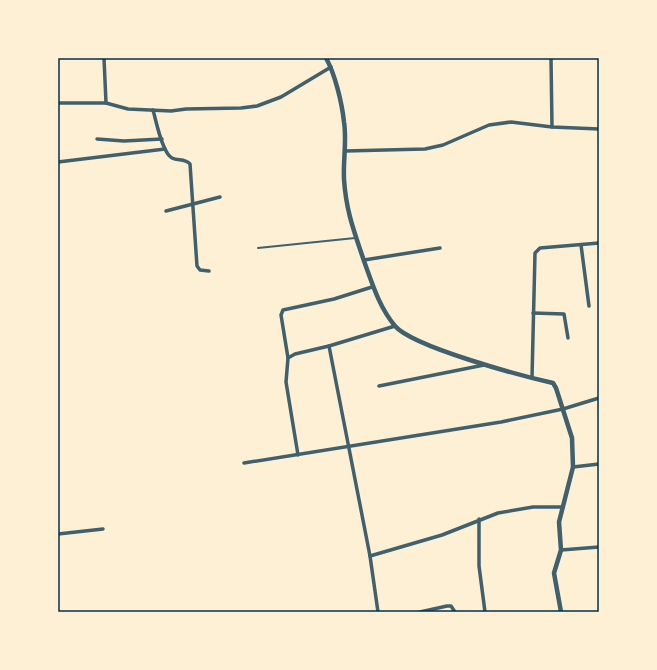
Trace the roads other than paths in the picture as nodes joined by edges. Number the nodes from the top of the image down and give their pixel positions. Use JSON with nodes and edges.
{"nodes":[{"id":1,"x":104,"y":58,"type":"edge"},
{"id":2,"x":326,"y":58,"type":"edge"},
{"id":3,"x":551,"y":58,"type":"edge"},
{"id":4,"x":331,"y":67,"type":"junction"},
{"id":5,"x":58,"y":103,"type":"edge"},
{"id":6,"x":106,"y":103,"type":"junction"},
{"id":7,"x":153,"y":110,"type":"junction"},
{"id":8,"x":552,"y":127,"type":"junction"},
{"id":9,"x":599,"y":129,"type":"edge"},
{"id":10,"x":97,"y":139,"type":"dead end"},
{"id":11,"x":162,"y":139,"type":"junction"},
{"id":12,"x":165,"y":149,"type":"junction"},
{"id":13,"x":345,"y":151,"type":"junction"},
{"id":14,"x":58,"y":162,"type":"edge"},
{"id":15,"x":220,"y":197,"type":"dead end"},
{"id":16,"x":193,"y":205,"type":"junction"},
{"id":17,"x":166,"y":211,"type":"dead end"},
{"id":18,"x":355,"y":238,"type":"junction"},
{"id":19,"x":599,"y":243,"type":"edge"},
{"id":20,"x":581,"y":245,"type":"junction"},
{"id":21,"x":258,"y":248,"type":"dead end"},
{"id":22,"x":440,"y":248,"type":"dead end"},
{"id":23,"x":364,"y":260,"type":"junction"},
{"id":24,"x":209,"y":271,"type":"dead end"},
{"id":25,"x":372,"y":287,"type":"junction"},
{"id":26,"x":589,"y":306,"type":"dead end"},
{"id":27,"x":533,"y":313,"type":"junction"},
{"id":28,"x":395,"y":326,"type":"junction"},
{"id":29,"x":568,"y":338,"type":"dead end"},
{"id":30,"x":329,"y":346,"type":"junction"},
{"id":31,"x":288,"y":358,"type":"junction"},
{"id":32,"x":484,"y":365,"type":"junction"},
{"id":33,"x":532,"y":378,"type":"junction"},
{"id":34,"x":379,"y":386,"type":"dead end"},
{"id":35,"x":599,"y":398,"type":"edge"},
{"id":36,"x":563,"y":409,"type":"junction"},
{"id":37,"x":349,"y":446,"type":"junction"},
{"id":38,"x":298,"y":455,"type":"junction"},
{"id":39,"x":244,"y":464,"type":"dead end"},
{"id":40,"x":599,"y":464,"type":"edge"},
{"id":41,"x":573,"y":467,"type":"junction"},
{"id":42,"x":563,"y":506,"type":"junction"},
{"id":43,"x":479,"y":519,"type":"junction"},
{"id":44,"x":103,"y":528,"type":"dead end"},
{"id":45,"x":58,"y":534,"type":"edge"},
{"id":46,"x":599,"y":547,"type":"edge"},
{"id":47,"x":561,"y":550,"type":"junction"},
{"id":48,"x":370,"y":556,"type":"junction"},
{"id":49,"x":378,"y":612,"type":"edge"},
{"id":50,"x":420,"y":612,"type":"edge"},
{"id":51,"x":455,"y":612,"type":"edge"},
{"id":52,"x":485,"y":612,"type":"edge"},
{"id":53,"x":561,"y":612,"type":"edge"}],
"edges":[{"from":1,"to":6,"type":"street"},
{"from":2,"to":4,"type":"street"},
{"from":3,"to":8,"type":"street"},
{"from":4,"to":7,"type":"street"},
{"from":4,"to":13,"type":"street"},
{"from":5,"to":6,"type":"street"},
{"from":6,"to":7,"type":"street"},
{"from":7,"to":11,"type":"street"},
{"from":8,"to":9,"type":"street"},
{"from":8,"to":13,"type":"street"},
{"from":10,"to":11,"type":"street"},
{"from":11,"to":12,"type":"street"},
{"from":12,"to":14,"type":"street"},
{"from":12,"to":16,"type":"street"},
{"from":13,"to":18,"type":"street"},
{"from":15,"to":16,"type":"street"},
{"from":16,"to":17,"type":"street"},
{"from":16,"to":24,"type":"street"},
{"from":18,"to":21,"type":"lane"},
{"from":18,"to":23,"type":"street"},
{"from":19,"to":20,"type":"street"},
{"from":20,"to":26,"type":"street"},
{"from":20,"to":27,"type":"street"},
{"from":22,"to":23,"type":"street"},
{"from":23,"to":25,"type":"street"},
{"from":25,"to":28,"type":"street"},
{"from":25,"to":31,"type":"street"},
{"from":27,"to":29,"type":"street"},
{"from":27,"to":33,"type":"street"},
{"from":28,"to":30,"type":"street"},
{"from":28,"to":32,"type":"street"},
{"from":30,"to":31,"type":"street"},
{"from":30,"to":37,"type":"street"},
{"from":31,"to":38,"type":"street"},
{"from":32,"to":33,"type":"street"},
{"from":32,"to":34,"type":"street"},
{"from":33,"to":36,"type":"street"},
{"from":35,"to":36,"type":"street"},
{"from":36,"to":37,"type":"street"},
{"from":36,"to":41,"type":"street"},
{"from":37,"to":38,"type":"street"},
{"from":37,"to":48,"type":"street"},
{"from":38,"to":39,"type":"street"},
{"from":40,"to":41,"type":"street"},
{"from":41,"to":42,"type":"street"},
{"from":42,"to":43,"type":"street"},
{"from":42,"to":47,"type":"street"},
{"from":43,"to":48,"type":"street"},
{"from":43,"to":52,"type":"street"},
{"from":44,"to":45,"type":"street"},
{"from":46,"to":47,"type":"street"},
{"from":47,"to":53,"type":"street"},
{"from":48,"to":49,"type":"street"},
{"from":50,"to":51,"type":"street"}]}
